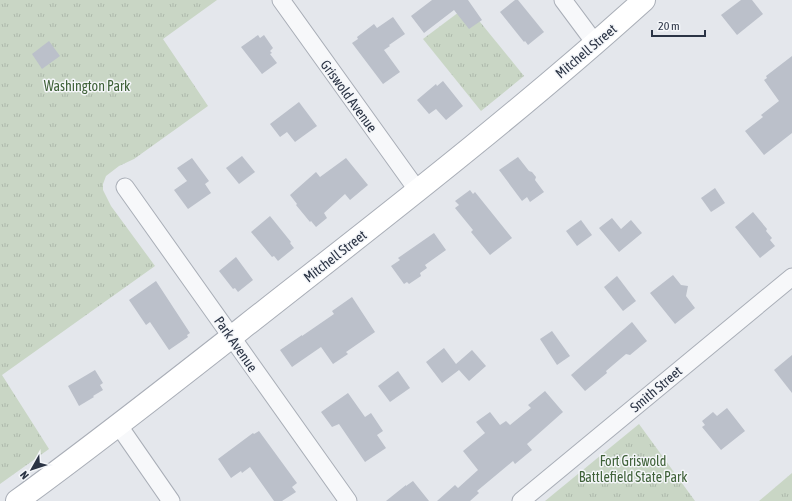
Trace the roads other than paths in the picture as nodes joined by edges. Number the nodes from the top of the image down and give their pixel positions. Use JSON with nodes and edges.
{"nodes":[{"id":1,"x":281,"y":0,"type":"edge"},
{"id":2,"x":563,"y":0,"type":"edge"},
{"id":3,"x":644,"y":0,"type":"edge"},
{"id":4,"x":595,"y":43,"type":"junction"},
{"id":5,"x":125,"y":187,"type":"dead end"},
{"id":6,"x":418,"y":191,"type":"junction"},
{"id":7,"x":792,"y":277,"type":"edge"},
{"id":8,"x":231,"y":338,"type":"junction"},
{"id":9,"x":119,"y":426,"type":"junction"},
{"id":10,"x":18,"y":501,"type":"edge"},
{"id":11,"x":171,"y":501,"type":"edge"},
{"id":12,"x":348,"y":501,"type":"edge"},
{"id":13,"x":520,"y":501,"type":"edge"}],
"edges":[{"from":1,"to":6,"type":"street","name":"Griswold Avenue"},
{"from":2,"to":4,"type":"street"},
{"from":3,"to":4,"type":"main road","name":"Mitchell Street"},
{"from":4,"to":6,"type":"main road","name":"Mitchell Street"},
{"from":5,"to":8,"type":"street","name":"Park Avenue"},
{"from":6,"to":8,"type":"main road","name":"Mitchell Street"},
{"from":7,"to":13,"type":"street","name":"Smith Street"},
{"from":8,"to":9,"type":"main road","name":"Mitchell Street"},
{"from":8,"to":12,"type":"street","name":"Park Avenue"},
{"from":9,"to":10,"type":"main road","name":"Mitchell Street"},
{"from":9,"to":11,"type":"street"}]}
